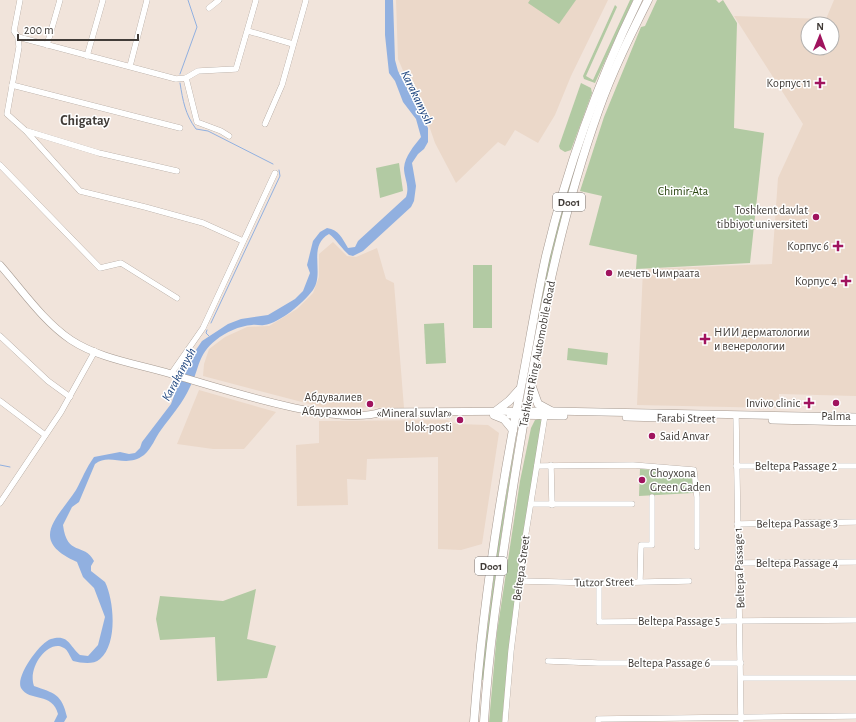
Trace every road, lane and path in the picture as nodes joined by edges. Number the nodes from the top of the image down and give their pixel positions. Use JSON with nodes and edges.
{"nodes":[{"id":1,"x":20,"y":0,"type":"edge"},
{"id":2,"x":60,"y":0,"type":"edge"},
{"id":3,"x":103,"y":0,"type":"edge"},
{"id":4,"x":147,"y":0,"type":"edge"},
{"id":5,"x":220,"y":0,"type":"edge"},
{"id":6,"x":256,"y":0,"type":"edge"},
{"id":7,"x":306,"y":0,"type":"edge"},
{"id":8,"x":638,"y":0,"type":"edge"},
{"id":9,"x":648,"y":0,"type":"edge"},
{"id":10,"x":209,"y":8,"type":"dead end"},
{"id":11,"x":248,"y":31,"type":"junction"},
{"id":12,"x":18,"y":37,"type":"junction"},
{"id":13,"x":293,"y":44,"type":"junction"},
{"id":14,"x":47,"y":45,"type":"junction"},
{"id":15,"x":87,"y":56,"type":"junction"},
{"id":16,"x":130,"y":66,"type":"junction"},
{"id":17,"x":186,"y":78,"type":"junction"},
{"id":18,"x":606,"y":79,"type":"junction"},
{"id":19,"x":12,"y":85,"type":"junction"},
{"id":20,"x":265,"y":124,"type":"dead end"},
{"id":21,"x":180,"y":128,"type":"dead end"},
{"id":22,"x":26,"y":131,"type":"junction"},
{"id":23,"x":229,"y":136,"type":"dead end"},
{"id":24,"x":0,"y":164,"type":"edge"},
{"id":25,"x":178,"y":171,"type":"dead end"},
{"id":26,"x":275,"y":173,"type":"dead end"},
{"id":27,"x":243,"y":241,"type":"junction"},
{"id":28,"x":0,"y":265,"type":"edge"},
{"id":29,"x":177,"y":298,"type":"dead end"},
{"id":30,"x":0,"y":336,"type":"edge"},
{"id":31,"x":95,"y":351,"type":"junction"},
{"id":32,"x":174,"y":375,"type":"junction"},
{"id":33,"x":532,"y":382,"type":"junction"},
{"id":34,"x":521,"y":388,"type":"junction"},
{"id":35,"x":70,"y":397,"type":"junction"},
{"id":36,"x":0,"y":401,"type":"edge"},
{"id":37,"x":495,"y":413,"type":"junction"},
{"id":38,"x":516,"y":413,"type":"junction"},
{"id":39,"x":526,"y":413,"type":"junction"},
{"id":40,"x":548,"y":413,"type":"junction"},
{"id":41,"x":736,"y":417,"type":"junction"},
{"id":42,"x":856,"y":417,"type":"edge"},
{"id":43,"x":856,"y":422,"type":"edge"},
{"id":44,"x":513,"y":430,"type":"junction"},
{"id":45,"x":45,"y":435,"type":"junction"},
{"id":46,"x":551,"y":465,"type":"junction"},
{"id":47,"x":537,"y":466,"type":"junction"},
{"id":48,"x":736,"y":466,"type":"junction"},
{"id":49,"x":856,"y":466,"type":"edge"},
{"id":50,"x":652,"y":497,"type":"dead end"},
{"id":51,"x":0,"y":503,"type":"edge"},
{"id":52,"x":531,"y":504,"type":"junction"},
{"id":53,"x":632,"y":504,"type":"dead end"},
{"id":54,"x":552,"y":505,"type":"junction"},
{"id":55,"x":856,"y":522,"type":"edge"},
{"id":56,"x":737,"y":524,"type":"junction"},
{"id":57,"x":697,"y":547,"type":"dead end"},
{"id":58,"x":856,"y":562,"type":"edge"},
{"id":59,"x":738,"y":563,"type":"junction"},
{"id":60,"x":519,"y":581,"type":"junction"},
{"id":61,"x":640,"y":581,"type":"junction"},
{"id":62,"x":689,"y":581,"type":"dead end"},
{"id":63,"x":599,"y":583,"type":"junction"},
{"id":64,"x":740,"y":620,"type":"junction"},
{"id":65,"x":856,"y":620,"type":"edge"},
{"id":66,"x":548,"y":661,"type":"dead end"},
{"id":67,"x":740,"y":662,"type":"junction"},
{"id":68,"x":741,"y":678,"type":"junction"},
{"id":69,"x":856,"y":678,"type":"edge"},
{"id":70,"x":477,"y":688,"type":"junction"},
{"id":71,"x":487,"y":689,"type":"junction"},
{"id":72,"x":856,"y":716,"type":"edge"},
{"id":73,"x":741,"y":720,"type":"edge"},
{"id":74,"x":598,"y":721,"type":"edge"},
{"id":75,"x":474,"y":722,"type":"edge"},
{"id":76,"x":484,"y":722,"type":"edge"},
{"id":77,"x":505,"y":722,"type":"edge"}],
"edges":[{"from":1,"to":12,"type":"street"},
{"from":2,"to":14,"type":"street"},
{"from":3,"to":15,"type":"street"},
{"from":4,"to":16,"type":"street"},
{"from":5,"to":10,"type":"street"},
{"from":6,"to":11,"type":"street"},
{"from":7,"to":13,"type":"street"},
{"from":8,"to":18,"type":"highway","name":"Tashkent Ring Automobile Road","number":"D001"},
{"from":9,"to":18,"type":"highway","name":"Tashkent Ring Automobile Road","number":"D001"},
{"from":11,"to":13,"type":"street"},
{"from":11,"to":17,"type":"street"},
{"from":12,"to":14,"type":"street"},
{"from":12,"to":19,"type":"street"},
{"from":13,"to":20,"type":"street"},
{"from":14,"to":15,"type":"street"},
{"from":15,"to":16,"type":"street"},
{"from":16,"to":17,"type":"street"},
{"from":17,"to":23,"type":"street"},
{"from":18,"to":33,"type":"highway","name":"Tashkent Ring Automobile Road","number":"D001"},
{"from":18,"to":34,"type":"highway","name":"Tashkent Ring Automobile Road","number":"D001"},
{"from":19,"to":21,"type":"street"},
{"from":19,"to":22,"type":"street"},
{"from":22,"to":25,"type":"street"},
{"from":22,"to":27,"type":"street"},
{"from":24,"to":29,"type":"street"},
{"from":26,"to":27,"type":"street"},
{"from":27,"to":32,"type":"street"},
{"from":28,"to":31,"type":"main road","name":"Farabi Street"},
{"from":30,"to":35,"type":"street"},
{"from":31,"to":32,"type":"main road","name":"Farabi Street"},
{"from":31,"to":35,"type":"street"},
{"from":32,"to":37,"type":"main road","name":"Farabi Street"},
{"from":33,"to":39,"type":"highway","name":"Tashkent Ring Automobile Road","number":"D001"},
{"from":33,"to":40,"type":"highway"},
{"from":34,"to":37,"type":"highway"},
{"from":34,"to":38,"type":"highway","name":"Tashkent Ring Automobile Road","number":"D001"},
{"from":35,"to":45,"type":"street"},
{"from":36,"to":45,"type":"street"},
{"from":37,"to":38,"type":"main road","name":"Farabi Street"},
{"from":37,"to":44,"type":"highway"},
{"from":38,"to":39,"type":"main road","name":"Farabi Street"},
{"from":38,"to":44,"type":"highway","name":"Tashkent Ring Automobile Road","number":"D001"},
{"from":39,"to":40,"type":"main road","name":"Farabi Street"},
{"from":39,"to":71,"type":"highway","name":"Tashkent Ring Automobile Road","number":"D001"},
{"from":40,"to":41,"type":"main road","name":"Farabi Street"},
{"from":40,"to":47,"type":"street","name":"Beltepa Street"},
{"from":41,"to":42,"type":"main road","name":"Farabi Street"},
{"from":41,"to":43,"type":"main road","name":"Farabi Street"},
{"from":41,"to":48,"type":"street","name":"Beltepa Passage 1"},
{"from":44,"to":70,"type":"highway","name":"Tashkent Ring Automobile Road","number":"D001"},
{"from":45,"to":51,"type":"street"},
{"from":46,"to":47,"type":"street"},
{"from":46,"to":54,"type":"street"},
{"from":46,"to":57,"type":"street"},
{"from":47,"to":52,"type":"street","name":"Beltepa Street"},
{"from":48,"to":49,"type":"street","name":"Beltepa Passage 2"},
{"from":48,"to":56,"type":"street","name":"Beltepa Passage 1"},
{"from":50,"to":61,"type":"street"},
{"from":52,"to":54,"type":"street"},
{"from":52,"to":60,"type":"street","name":"Beltepa Street"},
{"from":53,"to":54,"type":"street"},
{"from":55,"to":56,"type":"street","name":"Beltepa Passage 3"},
{"from":56,"to":59,"type":"street","name":"Beltepa Passage 1"},
{"from":58,"to":59,"type":"street","name":"Beltepa Passage 4"},
{"from":59,"to":64,"type":"street","name":"Beltepa Passage 1"},
{"from":60,"to":63,"type":"street","name":"Tutzor Street"},
{"from":60,"to":77,"type":"street","name":"Beltepa Street"},
{"from":61,"to":62,"type":"street","name":"Tutzor Street"},
{"from":61,"to":63,"type":"street","name":"Tutzor Street"},
{"from":63,"to":64,"type":"street","name":"Beltepa Passage 5"},
{"from":64,"to":65,"type":"street","name":"Beltepa Passage 5"},
{"from":64,"to":67,"type":"street","name":"Beltepa Passage 1"},
{"from":66,"to":67,"type":"street","name":"Beltepa Passage 6"},
{"from":67,"to":68,"type":"street","name":"Beltepa Passage 1"},
{"from":68,"to":69,"type":"street"},
{"from":68,"to":73,"type":"street","name":"Beltepa Passage 1"},
{"from":70,"to":71,"type":"highway"},
{"from":70,"to":75,"type":"highway","name":"Tashkent Ring Automobile Road","number":"D001"},
{"from":71,"to":76,"type":"highway","name":"Tashkent Ring Automobile Road","number":"D001"},
{"from":72,"to":73,"type":"street"},
{"from":73,"to":74,"type":"street"}]}
